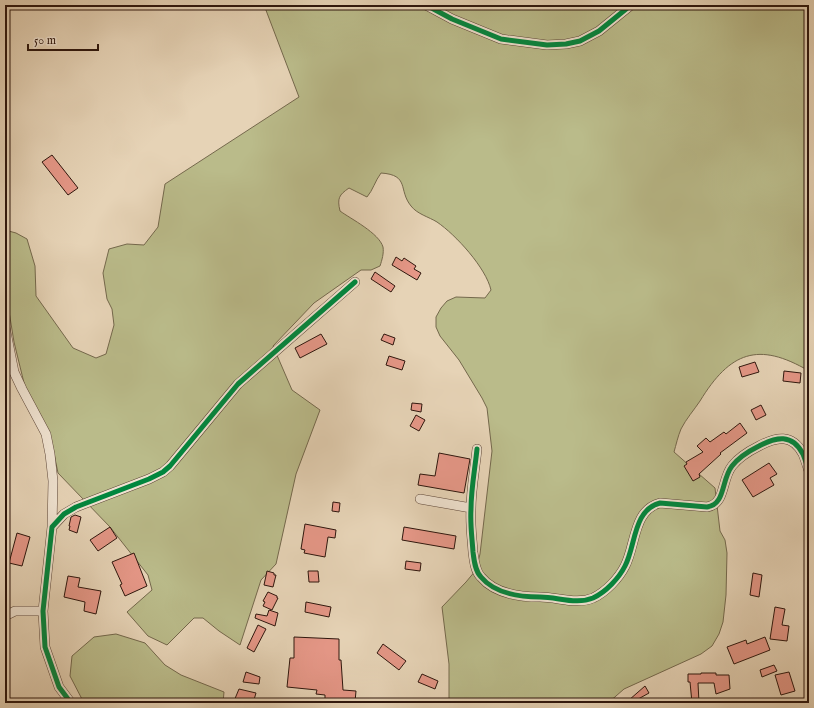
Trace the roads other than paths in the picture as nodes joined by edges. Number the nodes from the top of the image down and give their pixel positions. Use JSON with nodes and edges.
{"nodes":[{"id":1,"x":426,"y":5,"type":"edge"},
{"id":2,"x":631,"y":5,"type":"edge"},
{"id":3,"x":355,"y":282,"type":"dead end"},
{"id":4,"x":5,"y":327,"type":"edge"},
{"id":5,"x":477,"y":449,"type":"dead end"},
{"id":6,"x":809,"y":471,"type":"edge"},
{"id":7,"x":420,"y":499,"type":"dead end"},
{"id":8,"x":471,"y":508,"type":"junction"},
{"id":9,"x":52,"y":527,"type":"junction"},
{"id":10,"x":43,"y":611,"type":"junction"},
{"id":11,"x":5,"y":616,"type":"edge"},
{"id":12,"x":71,"y":703,"type":"edge"}],
"edges":[{"from":1,"to":2,"type":"street"},
{"from":3,"to":9,"type":"street"},
{"from":4,"to":9,"type":"street"},
{"from":5,"to":8,"type":"street"},
{"from":6,"to":8,"type":"street"},
{"from":7,"to":8,"type":"street"},
{"from":9,"to":10,"type":"street"},
{"from":10,"to":11,"type":"street"},
{"from":10,"to":12,"type":"street"}]}
